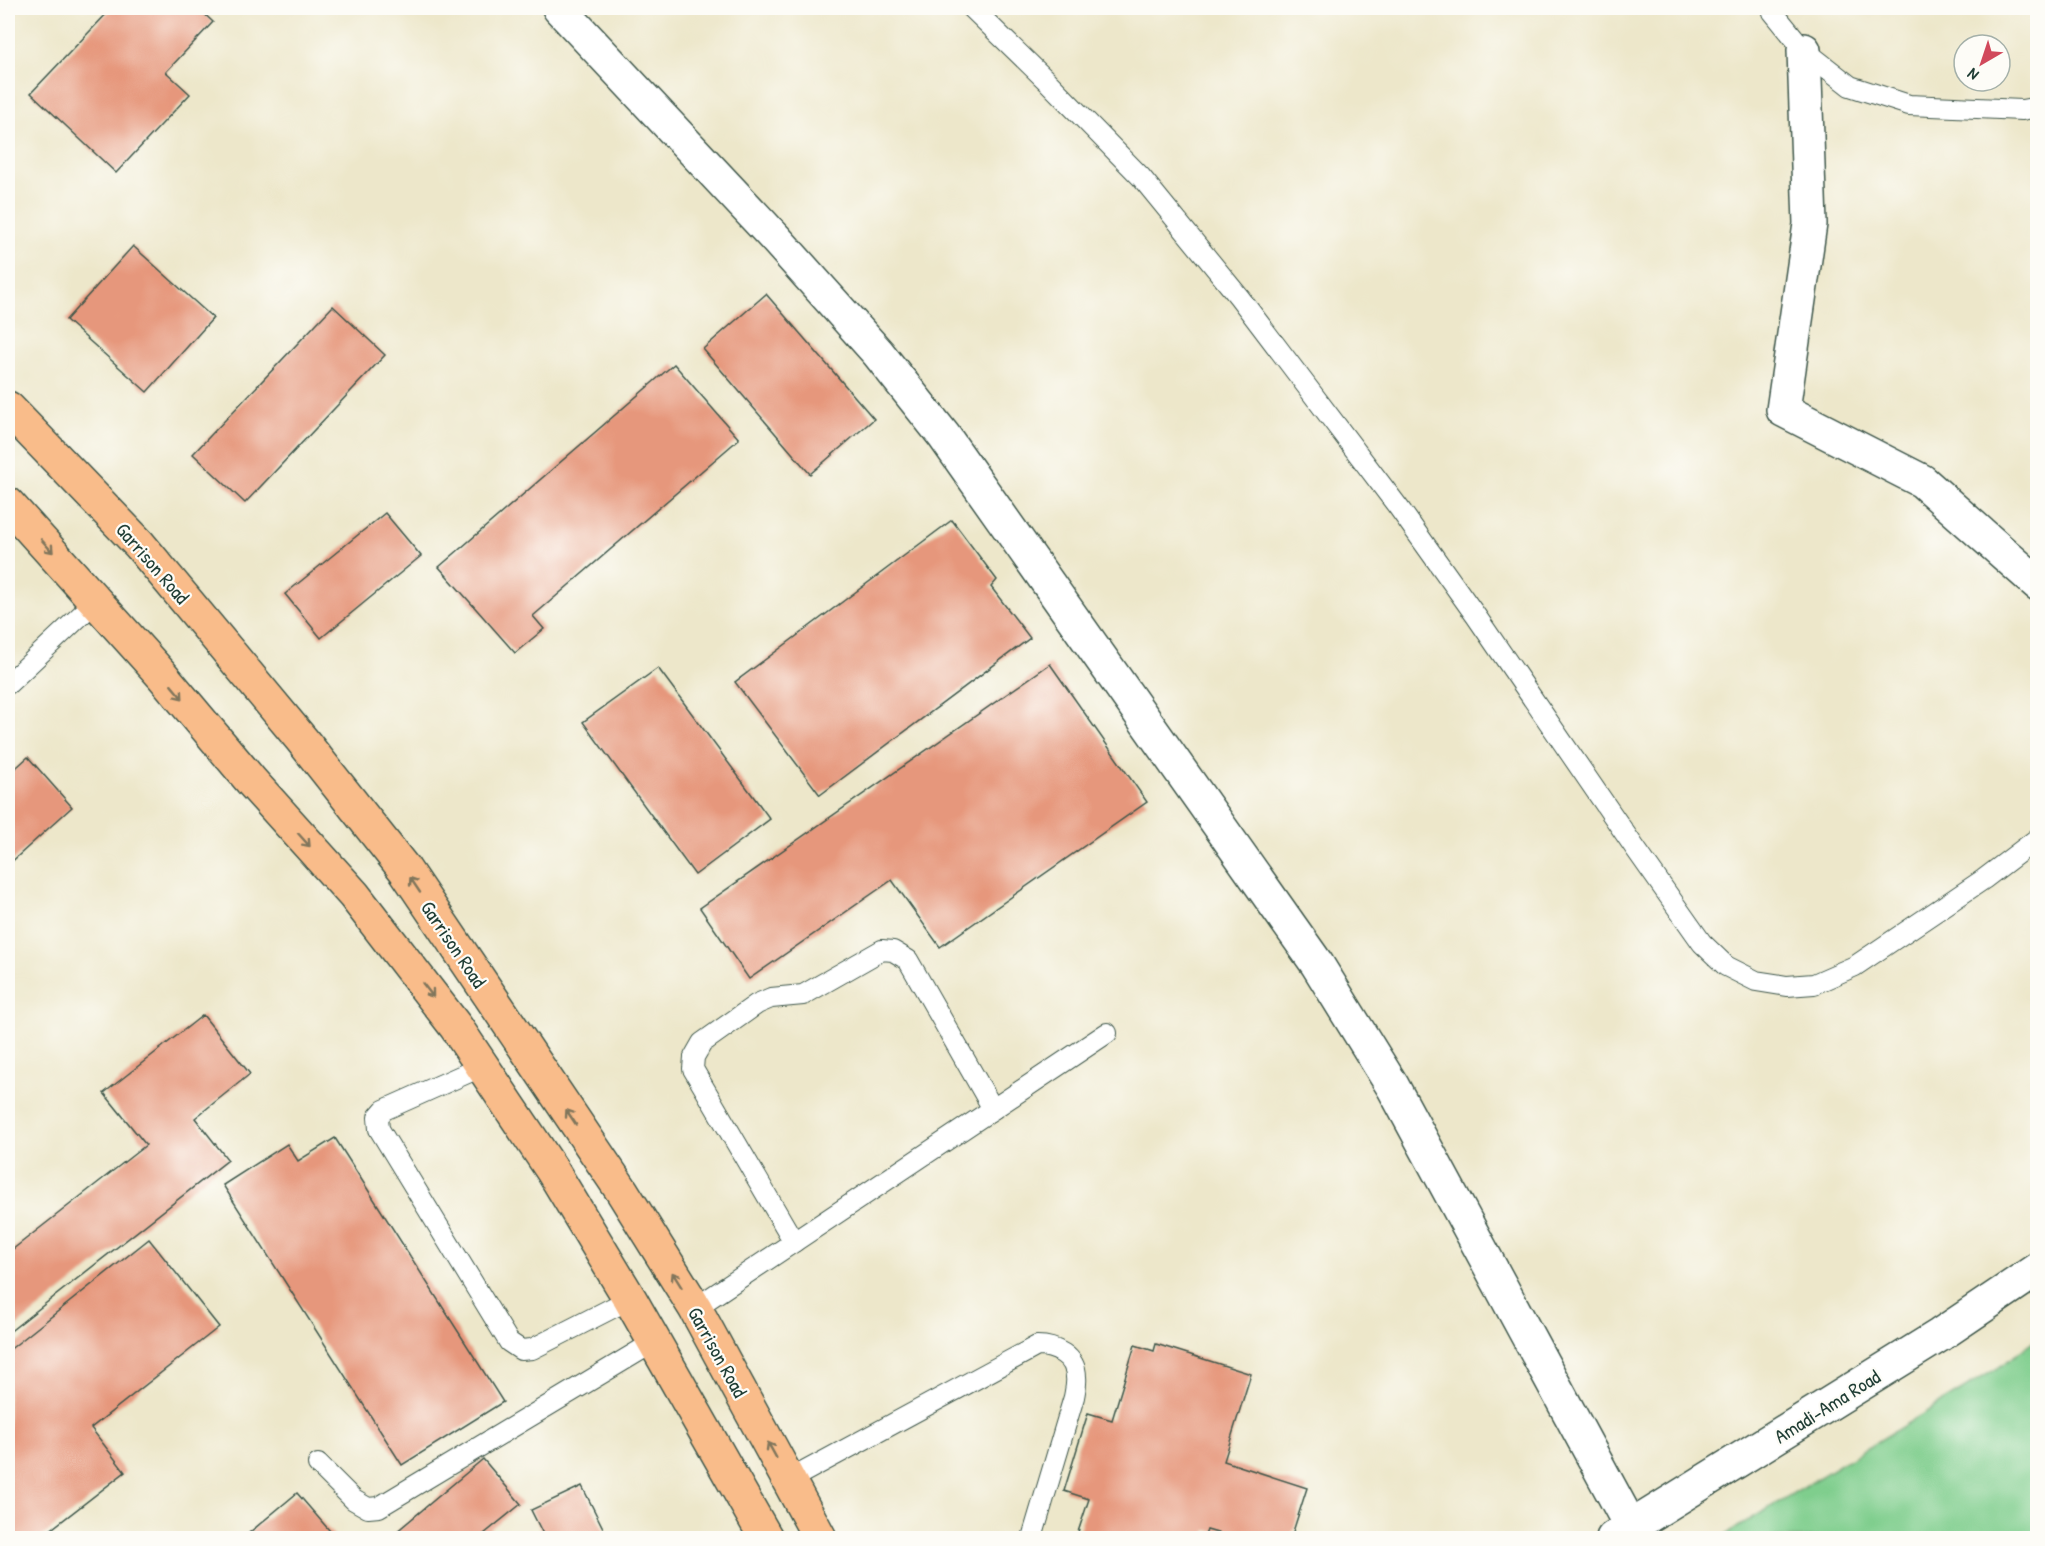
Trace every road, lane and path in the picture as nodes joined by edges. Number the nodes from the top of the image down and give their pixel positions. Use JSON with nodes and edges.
{"nodes":[{"id":1,"x":559,"y":8,"type":"edge"},
{"id":2,"x":972,"y":8,"type":"edge"},
{"id":3,"x":1772,"y":8,"type":"edge"},
{"id":4,"x":1804,"y":50,"type":"junction"},
{"id":5,"x":2037,"y":107,"type":"edge"},
{"id":6,"x":8,"y":408,"type":"edge"},
{"id":7,"x":8,"y":504,"type":"edge"},
{"id":8,"x":2037,"y":584,"type":"edge"},
{"id":9,"x":96,"y":601,"type":"junction"},
{"id":10,"x":8,"y":684,"type":"edge"},
{"id":11,"x":2037,"y":838,"type":"edge"},
{"id":12,"x":1107,"y":1033,"type":"dead end"},
{"id":13,"x":483,"y":1066,"type":"junction"},
{"id":14,"x":993,"y":1109,"type":"junction"},
{"id":15,"x":794,"y":1242,"type":"junction"},
{"id":16,"x":2037,"y":1269,"type":"edge"},
{"id":17,"x":630,"y":1299,"type":"junction"},
{"id":18,"x":695,"y":1308,"type":"junction"},
{"id":19,"x":654,"y":1342,"type":"junction"},
{"id":20,"x":318,"y":1464,"type":"dead end"},
{"id":21,"x":789,"y":1480,"type":"junction"},
{"id":22,"x":1627,"y":1535,"type":"edge"},
{"id":23,"x":766,"y":1539,"type":"edge"},
{"id":24,"x":820,"y":1539,"type":"edge"},
{"id":25,"x":1032,"y":1539,"type":"edge"}],
"edges":[{"from":1,"to":22,"type":"street"},
{"from":2,"to":11,"type":"lane"},
{"from":3,"to":4,"type":"lane"},
{"from":4,"to":5,"type":"lane"},
{"from":4,"to":8,"type":"street"},
{"from":18,"to":6,"type":"main road","name":"Garrison Road","one_way":true},
{"from":7,"to":9,"type":"main road","one_way":true},
{"from":9,"to":10,"type":"lane"},
{"from":9,"to":13,"type":"main road","one_way":true},
{"from":12,"to":14,"type":"lane"},
{"from":13,"to":17,"type":"main road"},
{"from":13,"to":17,"type":"lane"},
{"from":14,"to":15,"type":"lane"},
{"from":14,"to":15,"type":"lane"},
{"from":15,"to":18,"type":"lane"},
{"from":16,"to":22,"type":"street","name":"Amadi-Ama Road"},
{"from":17,"to":19,"type":"main road"},
{"from":21,"to":18,"type":"main road","name":"Garrison Road","one_way":true},
{"from":19,"to":20,"type":"lane"},
{"from":19,"to":23,"type":"main road"},
{"from":21,"to":24,"type":"main road","name":"Garrison Road"},
{"from":21,"to":25,"type":"lane"}]}
